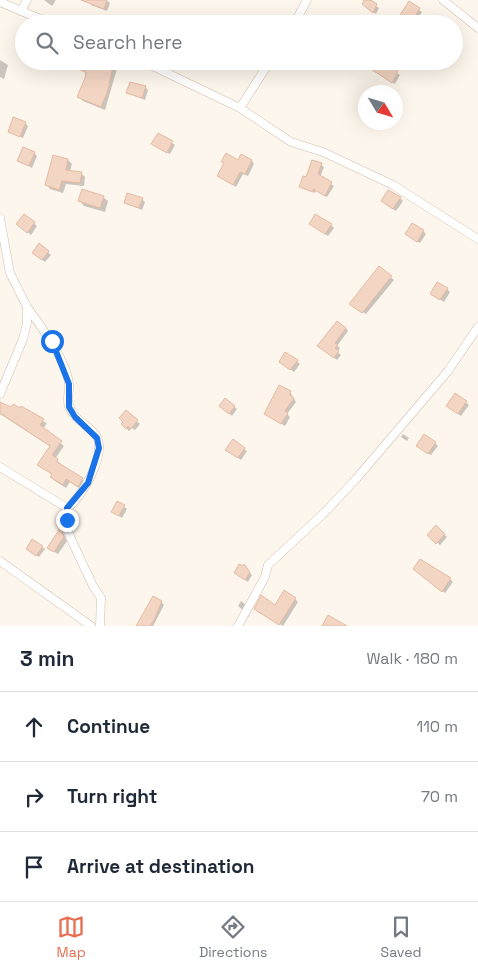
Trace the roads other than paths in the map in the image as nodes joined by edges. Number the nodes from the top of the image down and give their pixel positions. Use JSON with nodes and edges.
{"nodes":[{"id":1,"x":27,"y":0,"type":"edge"},
{"id":2,"x":308,"y":0,"type":"edge"},
{"id":3,"x":444,"y":0,"type":"edge"},
{"id":4,"x":0,"y":2,"type":"edge"},
{"id":5,"x":21,"y":11,"type":"junction"},
{"id":6,"x":31,"y":15,"type":"edge"},
{"id":7,"x":299,"y":15,"type":"edge"},
{"id":8,"x":462,"y":15,"type":"edge"},
{"id":9,"x":463,"y":16,"type":"edge"},
{"id":10,"x":478,"y":28,"type":"edge"},
{"id":11,"x":161,"y":70,"type":"edge"},
{"id":12,"x":264,"y":70,"type":"edge"},
{"id":13,"x":240,"y":108,"type":"junction"},
{"id":14,"x":0,"y":218,"type":"edge"},
{"id":15,"x":478,"y":238,"type":"edge"},
{"id":16,"x":27,"y":307,"type":"junction"},
{"id":17,"x":478,"y":327,"type":"edge"},
{"id":18,"x":0,"y":394,"type":"edge"},
{"id":19,"x":0,"y":467,"type":"edge"},
{"id":20,"x":67,"y":508,"type":"junction"},
{"id":21,"x":0,"y":561,"type":"edge"},
{"id":22,"x":91,"y":626,"type":"edge"},
{"id":23,"x":100,"y":626,"type":"edge"},
{"id":24,"x":238,"y":626,"type":"edge"}],
"edges":[{"from":1,"to":5,"type":"street"},
{"from":2,"to":7,"type":"street"},
{"from":3,"to":8,"type":"street"},
{"from":4,"to":5,"type":"street"},
{"from":5,"to":6,"type":"street"},
{"from":9,"to":10,"type":"street"},
{"from":11,"to":13,"type":"street"},
{"from":12,"to":13,"type":"street"},
{"from":13,"to":15,"type":"street"},
{"from":14,"to":16,"type":"street"},
{"from":16,"to":18,"type":"street"},
{"from":16,"to":20,"type":"street"},
{"from":17,"to":24,"type":"street"},
{"from":19,"to":20,"type":"street"},
{"from":20,"to":23,"type":"street"},
{"from":21,"to":22,"type":"street"}]}
